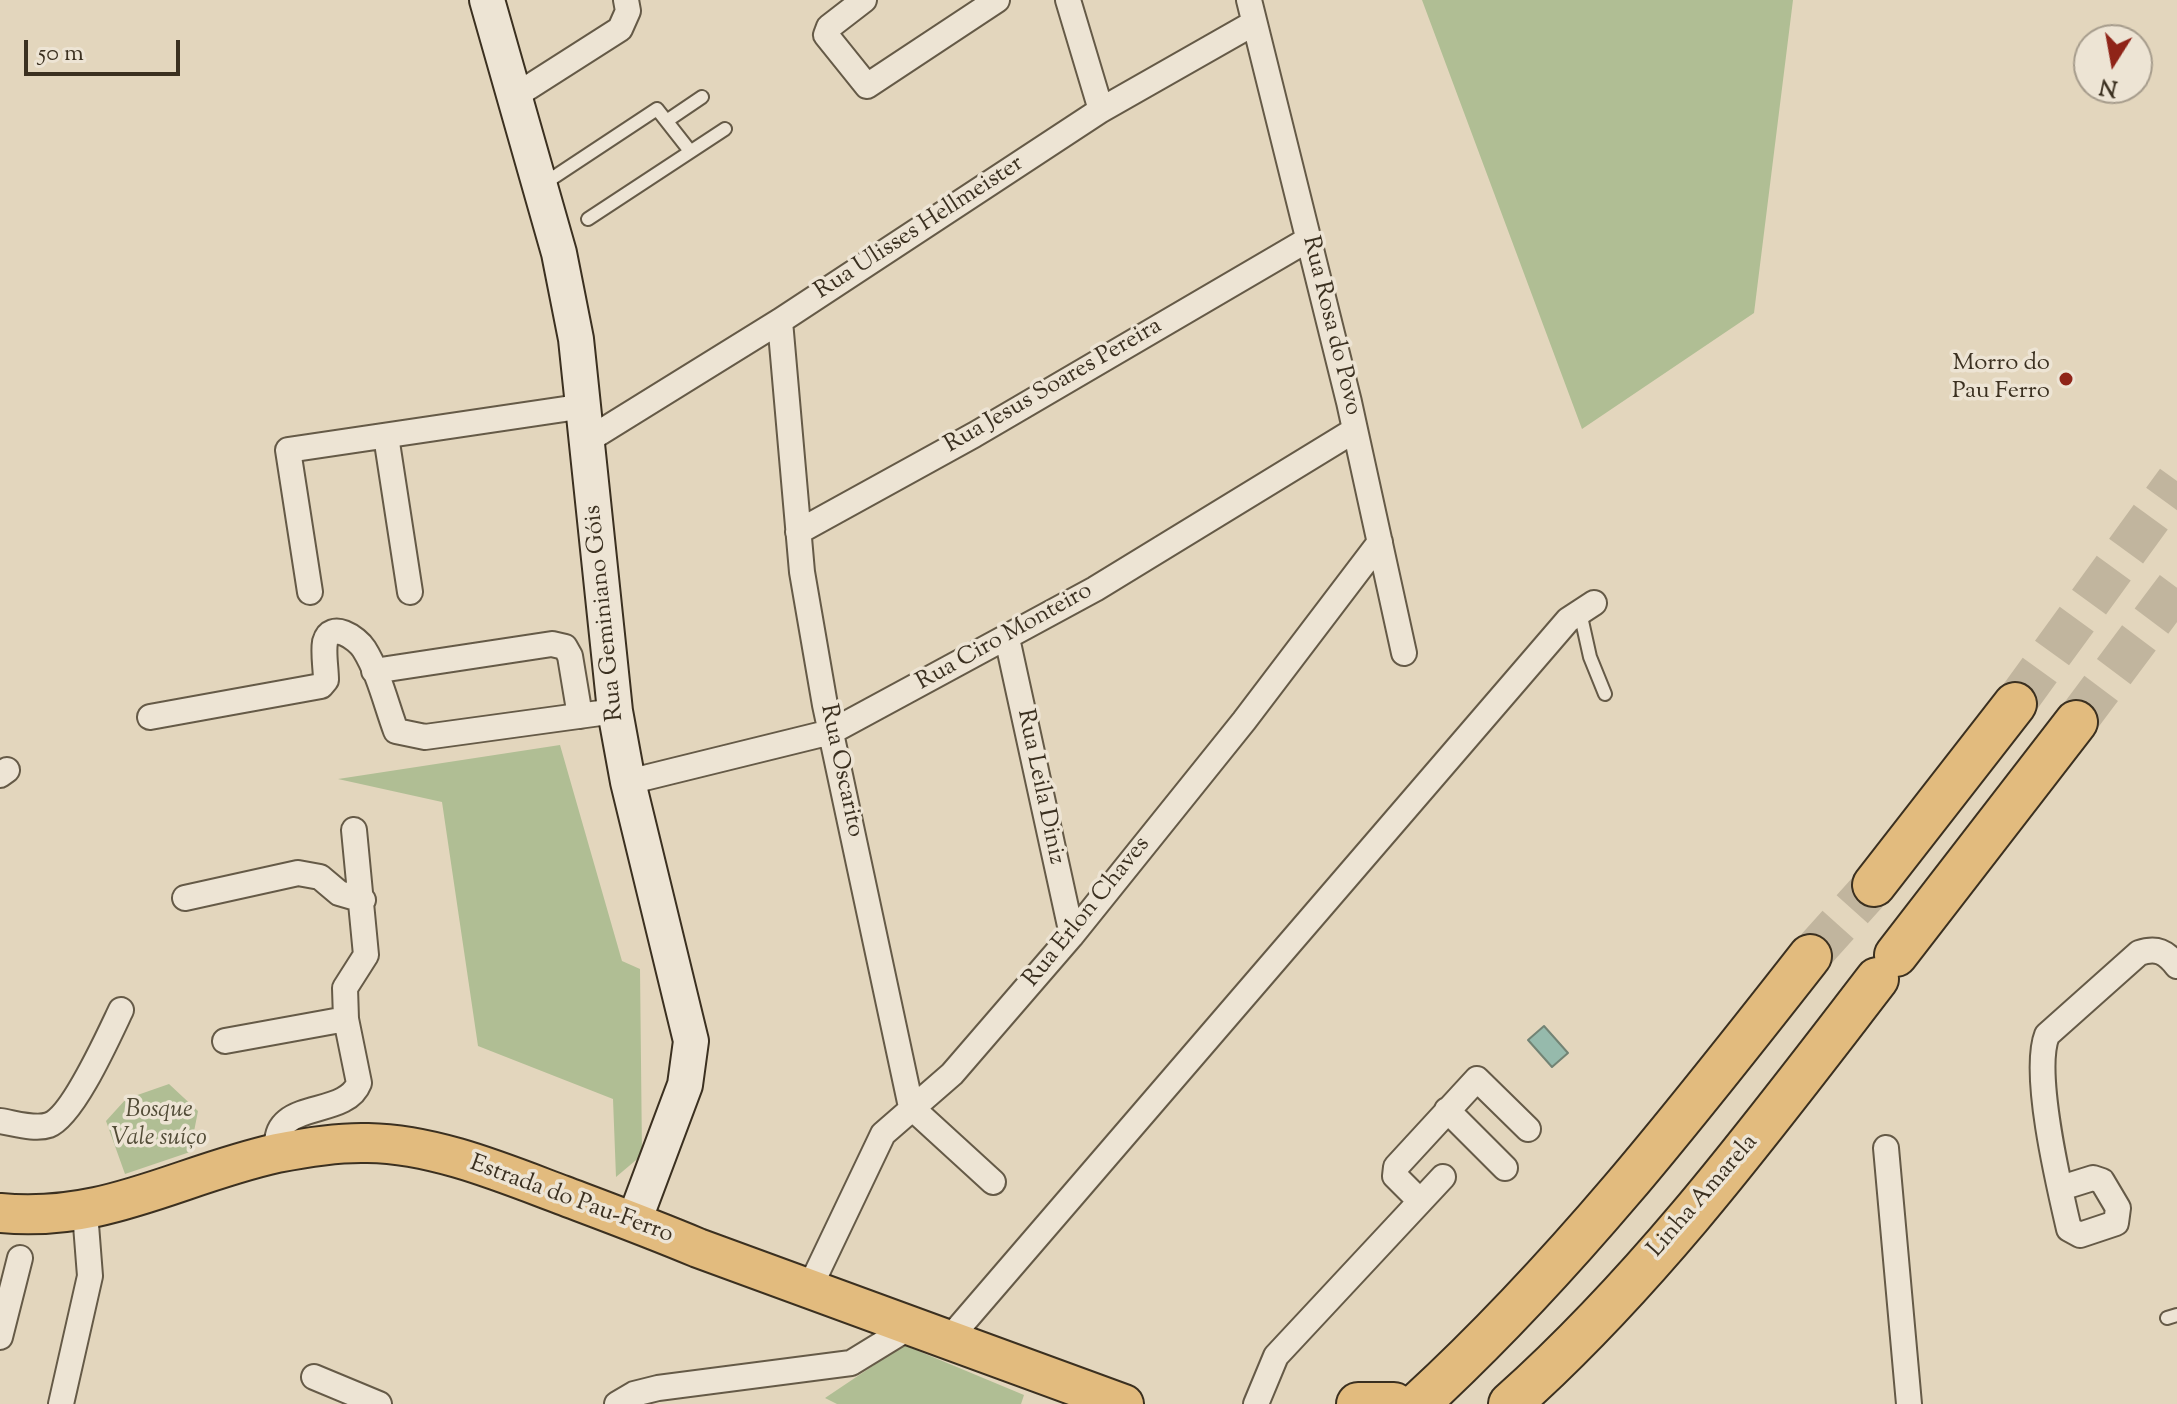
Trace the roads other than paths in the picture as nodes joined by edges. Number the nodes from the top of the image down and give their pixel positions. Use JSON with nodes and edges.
{"nodes":[{"id":1,"x":487,"y":0,"type":"edge"},
{"id":2,"x":626,"y":0,"type":"edge"},
{"id":3,"x":864,"y":0,"type":"edge"},
{"id":4,"x":997,"y":0,"type":"edge"},
{"id":5,"x":1068,"y":0,"type":"edge"},
{"id":6,"x":1252,"y":12,"type":"edge"},
{"id":7,"x":515,"y":96,"type":"junction"},
{"id":8,"x":702,"y":97,"type":"dead end"},
{"id":9,"x":1101,"y":110,"type":"junction"},
{"id":10,"x":668,"y":120,"type":"junction"},
{"id":11,"x":725,"y":129,"type":"dead end"},
{"id":12,"x":690,"y":151,"type":"junction"},
{"id":13,"x":540,"y":186,"type":"junction"},
{"id":14,"x":588,"y":219,"type":"dead end"},
{"id":15,"x":1309,"y":239,"type":"junction"},
{"id":16,"x":780,"y":321,"type":"junction"},
{"id":17,"x":585,"y":406,"type":"junction"},
{"id":18,"x":1355,"y":430,"type":"junction"},
{"id":19,"x":386,"y":436,"type":"junction"},
{"id":20,"x":588,"y":440,"type":"junction"},
{"id":21,"x":798,"y":532,"type":"junction"},
{"id":22,"x":1380,"y":542,"type":"junction"},
{"id":23,"x":310,"y":592,"type":"dead end"},
{"id":24,"x":410,"y":592,"type":"dead end"},
{"id":25,"x":1587,"y":608,"type":"joint"},
{"id":26,"x":1007,"y":638,"type":"junction"},
{"id":27,"x":1404,"y":653,"type":"dead end"},
{"id":28,"x":374,"y":671,"type":"junction"},
{"id":29,"x":1605,"y":694,"type":"dead end"},
{"id":30,"x":2015,"y":704,"type":"tunnel mouth"},
{"id":31,"x":615,"y":711,"type":"junction"},
{"id":32,"x":580,"y":716,"type":"junction"},
{"id":33,"x":150,"y":717,"type":"dead end"},
{"id":34,"x":2076,"y":722,"type":"tunnel mouth"},
{"id":35,"x":831,"y":732,"type":"junction"},
{"id":36,"x":628,"y":782,"type":"junction"},
{"id":37,"x":354,"y":830,"type":"dead end"},
{"id":38,"x":1874,"y":885,"type":"tunnel mouth"},
{"id":39,"x":185,"y":898,"type":"dead end"},
{"id":40,"x":363,"y":900,"type":"junction"},
{"id":41,"x":1072,"y":935,"type":"junction"},
{"id":42,"x":1810,"y":956,"type":"tunnel mouth"},
{"id":43,"x":2172,"y":960,"type":"edge"},
{"id":44,"x":121,"y":1010,"type":"dead end"},
{"id":45,"x":346,"y":1019,"type":"junction"},
{"id":46,"x":225,"y":1041,"type":"dead end"},
{"id":47,"x":911,"y":1107,"type":"junction"},
{"id":48,"x":1447,"y":1110,"type":"junction"},
{"id":49,"x":0,"y":1121,"type":"edge"},
{"id":50,"x":1528,"y":1129,"type":"dead end"},
{"id":51,"x":1886,"y":1148,"type":"dead end"},
{"id":52,"x":278,"y":1153,"type":"junction"},
{"id":53,"x":1505,"y":1168,"type":"dead end"},
{"id":54,"x":1443,"y":1177,"type":"dead end"},
{"id":55,"x":993,"y":1182,"type":"dead end"},
{"id":56,"x":2061,"y":1188,"type":"dead end"},
{"id":57,"x":1420,"y":1201,"type":"junction"},
{"id":58,"x":85,"y":1212,"type":"junction"},
{"id":59,"x":0,"y":1213,"type":"edge"},
{"id":60,"x":634,"y":1221,"type":"junction"},
{"id":61,"x":20,"y":1258,"type":"dead end"},
{"id":62,"x":810,"y":1287,"type":"junction"},
{"id":63,"x":913,"y":1325,"type":"junction"},
{"id":64,"x":0,"y":1337,"type":"edge"},
{"id":65,"x":949,"y":1339,"type":"junction"},
{"id":66,"x":314,"y":1377,"type":"dead end"},
{"id":67,"x":1512,"y":1402,"type":"edge"},
{"id":68,"x":61,"y":1404,"type":"edge"},
{"id":69,"x":379,"y":1404,"type":"edge"},
{"id":70,"x":617,"y":1404,"type":"edge"},
{"id":71,"x":1124,"y":1404,"type":"edge"},
{"id":72,"x":1256,"y":1404,"type":"edge"},
{"id":73,"x":1358,"y":1404,"type":"edge"},
{"id":74,"x":1394,"y":1404,"type":"edge"},
{"id":75,"x":1418,"y":1404,"type":"edge"},
{"id":76,"x":1909,"y":1404,"type":"edge"}],
"edges":[{"from":1,"to":7,"type":"street","name":"Rua Geminiano Góis"},
{"from":2,"to":7,"type":"street"},
{"from":3,"to":4,"type":"street"},
{"from":5,"to":9,"type":"street"},
{"from":6,"to":9,"type":"street","name":"Rua Ulisses Hellmeister"},
{"from":6,"to":15,"type":"street","name":"Rua Rosa do Povo"},
{"from":7,"to":13,"type":"street","name":"Rua Geminiano Góis"},
{"from":8,"to":10,"type":"lane"},
{"from":9,"to":16,"type":"street","name":"Rua Ulisses Hellmeister"},
{"from":10,"to":12,"type":"lane"},
{"from":10,"to":13,"type":"lane"},
{"from":11,"to":12,"type":"lane"},
{"from":12,"to":14,"type":"lane"},
{"from":13,"to":17,"type":"street","name":"Rua Geminiano Góis"},
{"from":15,"to":18,"type":"street","name":"Rua Rosa do Povo"},
{"from":15,"to":21,"type":"street","name":"Rua Jesus Soares Pereira"},
{"from":16,"to":20,"type":"street","name":"Rua Ulisses Hellmeister"},
{"from":16,"to":21,"type":"street","name":"Rua Oscarito"},
{"from":17,"to":19,"type":"street"},
{"from":17,"to":20,"type":"street","name":"Rua Geminiano Góis"},
{"from":18,"to":22,"type":"street","name":"Rua Rosa do Povo"},
{"from":18,"to":26,"type":"street","name":"Rua Ciro Monteiro"},
{"from":19,"to":23,"type":"street"},
{"from":19,"to":24,"type":"street"},
{"from":20,"to":31,"type":"street","name":"Rua Geminiano Góis"},
{"from":21,"to":35,"type":"street","name":"Rua Oscarito"},
{"from":22,"to":27,"type":"street","name":"Rua Rosa do Povo"},
{"from":22,"to":41,"type":"street","name":"Rua Erlon Chaves"},
{"from":25,"to":29,"type":"lane"},
{"from":25,"to":65,"type":"street"},
{"from":26,"to":35,"type":"street","name":"Rua Ciro Monteiro"},
{"from":26,"to":41,"type":"street","name":"Rua Leila Diniz"},
{"from":28,"to":32,"type":"street"},
{"from":28,"to":32,"type":"street"},
{"from":28,"to":33,"type":"street"},
{"from":30,"to":38,"type":"highway"},
{"from":31,"to":32,"type":"street"},
{"from":31,"to":36,"type":"street","name":"Rua Geminiano Góis"},
{"from":34,"to":67,"type":"highway","name":"Linha Amarela"},
{"from":35,"to":36,"type":"street","name":"Rua Ciro Monteiro"},
{"from":35,"to":47,"type":"street","name":"Rua Oscarito"},
{"from":36,"to":60,"type":"street","name":"Rua Geminiano Góis"},
{"from":37,"to":40,"type":"street"},
{"from":39,"to":40,"type":"street"},
{"from":40,"to":45,"type":"street"},
{"from":41,"to":47,"type":"street","name":"Rua Erlon Chaves"},
{"from":42,"to":75,"type":"highway"},
{"from":43,"to":56,"type":"street"},
{"from":44,"to":49,"type":"street"},
{"from":45,"to":46,"type":"street"},
{"from":45,"to":52,"type":"street"},
{"from":47,"to":55,"type":"street"},
{"from":47,"to":62,"type":"street","name":"Rua Erlon Chaves"},
{"from":48,"to":50,"type":"street"},
{"from":48,"to":53,"type":"street"},
{"from":48,"to":57,"type":"street"},
{"from":51,"to":76,"type":"street"},
{"from":52,"to":58,"type":"main road","name":"Estrada do Pau-Ferro"},
{"from":52,"to":60,"type":"main road","name":"Estrada do Pau-Ferro"},
{"from":54,"to":57,"type":"street"},
{"from":57,"to":72,"type":"street"},
{"from":58,"to":59,"type":"main road","name":"Estrada do Pau-Ferro"},
{"from":58,"to":68,"type":"street"},
{"from":60,"to":62,"type":"main road","name":"Estrada do Pau-Ferro"},
{"from":61,"to":64,"type":"street"},
{"from":62,"to":63,"type":"main road","name":"Estrada do Pau-Ferro"},
{"from":63,"to":65,"type":"main road","name":"Estrada do Pau-Ferro"},
{"from":63,"to":70,"type":"street"},
{"from":65,"to":71,"type":"main road","name":"Estrada do Pau-Ferro"},
{"from":66,"to":69,"type":"street"},
{"from":73,"to":74,"type":"highway"}]}
